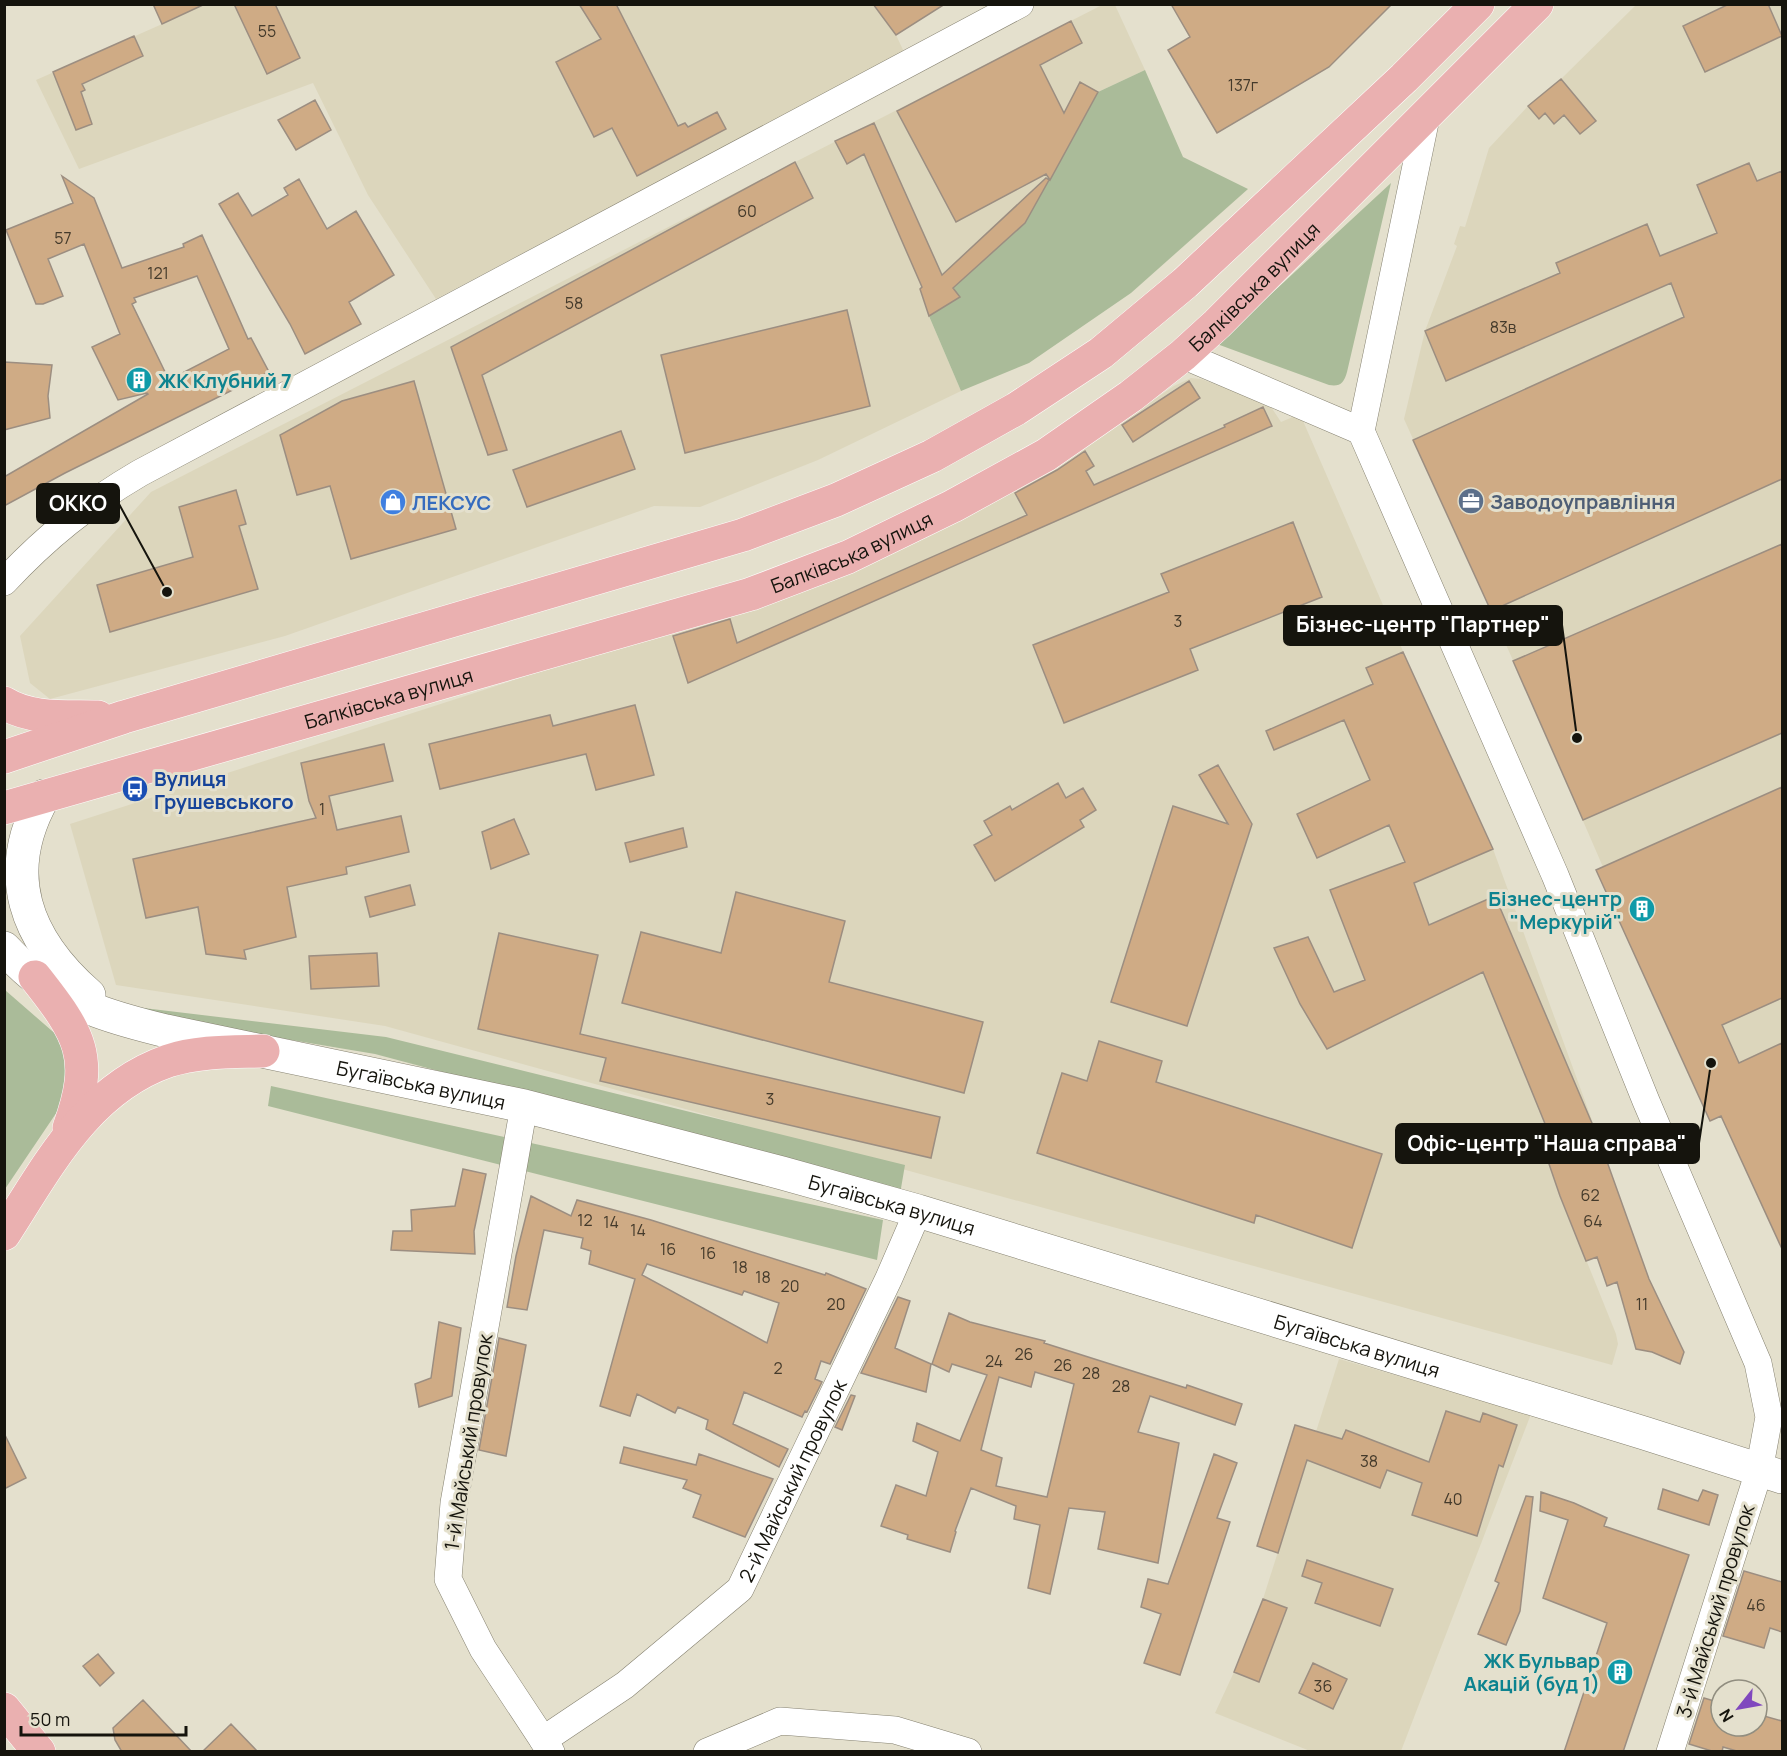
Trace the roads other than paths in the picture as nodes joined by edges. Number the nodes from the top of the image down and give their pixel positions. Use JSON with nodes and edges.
{"nodes":[{"id":1,"x":1020,"y":4,"type":"edge"},
{"id":2,"x":1478,"y":4,"type":"edge"},
{"id":3,"x":1537,"y":4,"type":"edge"},
{"id":4,"x":1426,"y":113,"type":"junction"},
{"id":5,"x":1183,"y":355,"type":"junction"},
{"id":6,"x":1361,"y":431,"type":"junction"},
{"id":7,"x":4,"y":582,"type":"edge"},
{"id":8,"x":4,"y":703,"type":"edge"},
{"id":9,"x":124,"y":717,"type":"junction"},
{"id":10,"x":4,"y":757,"type":"edge"},
{"id":11,"x":44,"y":796,"type":"junction"},
{"id":12,"x":4,"y":808,"type":"edge"},
{"id":13,"x":4,"y":948,"type":"edge"},
{"id":14,"x":35,"y":977,"type":"junction"},
{"id":15,"x":115,"y":1018,"type":"junction"},
{"id":16,"x":263,"y":1051,"type":"junction"},
{"id":17,"x":524,"y":1107,"type":"junction"},
{"id":18,"x":65,"y":1140,"type":"junction"},
{"id":19,"x":918,"y":1211,"type":"junction"},
{"id":20,"x":4,"y":1234,"type":"edge"},
{"id":21,"x":1771,"y":1474,"type":"edge"},
{"id":22,"x":4,"y":1709,"type":"edge"},
{"id":23,"x":547,"y":1746,"type":"edge"},
{"id":24,"x":39,"y":1752,"type":"edge"},
{"id":25,"x":707,"y":1752,"type":"edge"},
{"id":26,"x":968,"y":1752,"type":"edge"},
{"id":27,"x":1671,"y":1752,"type":"edge"}],
"edges":[{"from":1,"to":7,"type":"street"},
{"from":2,"to":9,"type":"main road"},
{"from":3,"to":4,"type":"main road","name":"Балківська вулиця"},
{"from":4,"to":5,"type":"main road","name":"Балківська вулиця"},
{"from":4,"to":6,"type":"street"},
{"from":5,"to":6,"type":"street"},
{"from":5,"to":11,"type":"main road","name":"Балківська вулиця"},
{"from":6,"to":21,"type":"street","name":"3-й Майський провулок"},
{"from":8,"to":9,"type":"main road"},
{"from":9,"to":10,"type":"main road"},
{"from":11,"to":12,"type":"main road","name":"Балківська вулиця"},
{"from":11,"to":15,"type":"main road"},
{"from":13,"to":14,"type":"main road","name":"Бугаївська вулиця"},
{"from":14,"to":15,"type":"main road","name":"Бугаївська вулиця"},
{"from":14,"to":18,"type":"main road"},
{"from":15,"to":16,"type":"main road","name":"Бугаївська вулиця"},
{"from":16,"to":17,"type":"main road","name":"Бугаївська вулиця"},
{"from":16,"to":18,"type":"main road"},
{"from":17,"to":19,"type":"main road","name":"Бугаївська вулиця"},
{"from":17,"to":23,"type":"street","name":"1-й Майський провулок"},
{"from":18,"to":20,"type":"main road"},
{"from":19,"to":21,"type":"main road","name":"Бугаївська вулиця"},
{"from":19,"to":23,"type":"street","name":"2-й Майський провулок"},
{"from":21,"to":27,"type":"street","name":"3-й Майський провулок"},
{"from":22,"to":24,"type":"main road"},
{"from":25,"to":26,"type":"street"}]}
